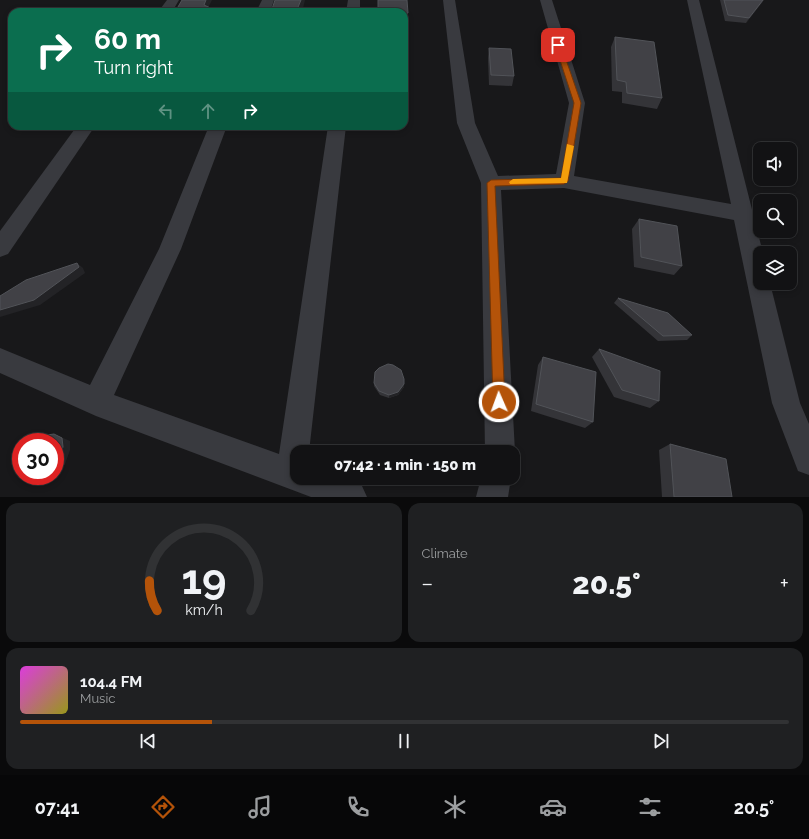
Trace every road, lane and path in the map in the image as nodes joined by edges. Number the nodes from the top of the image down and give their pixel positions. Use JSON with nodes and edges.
{"nodes":[{"id":1,"x":448,"y":0,"type":"edge"},
{"id":2,"x":546,"y":0,"type":"edge"},
{"id":3,"x":693,"y":0,"type":"edge"},
{"id":4,"x":83,"y":130,"type":"edge"},
{"id":5,"x":216,"y":130,"type":"edge"},
{"id":6,"x":337,"y":130,"type":"edge"},
{"id":7,"x":564,"y":181,"type":"junction"},
{"id":8,"x":491,"y":183,"type":"junction"},
{"id":9,"x":743,"y":214,"type":"junction"},
{"id":10,"x":0,"y":248,"type":"edge"},
{"id":11,"x":0,"y":360,"type":"edge"},
{"id":12,"x":96,"y":402,"type":"junction"},
{"id":13,"x":301,"y":445,"type":"edge"},
{"id":14,"x":500,"y":445,"type":"edge"},
{"id":15,"x":809,"y":460,"type":"edge"},
{"id":16,"x":290,"y":473,"type":"edge"},
{"id":17,"x":320,"y":485,"type":"edge"},
{"id":18,"x":495,"y":485,"type":"edge"},
{"id":19,"x":351,"y":497,"type":"edge"},
{"id":20,"x":492,"y":497,"type":"edge"}],
"edges":[{"from":1,"to":8,"type":"street"},
{"from":2,"to":7,"type":"street"},
{"from":3,"to":9,"type":"street"},
{"from":4,"to":10,"type":"street"},
{"from":5,"to":12,"type":"street"},
{"from":6,"to":13,"type":"street"},
{"from":7,"to":8,"type":"street"},
{"from":7,"to":9,"type":"street"},
{"from":8,"to":14,"type":"street"},
{"from":9,"to":15,"type":"street"},
{"from":11,"to":12,"type":"street"},
{"from":12,"to":16,"type":"street"},
{"from":17,"to":19,"type":"street"},
{"from":18,"to":20,"type":"street"}]}
